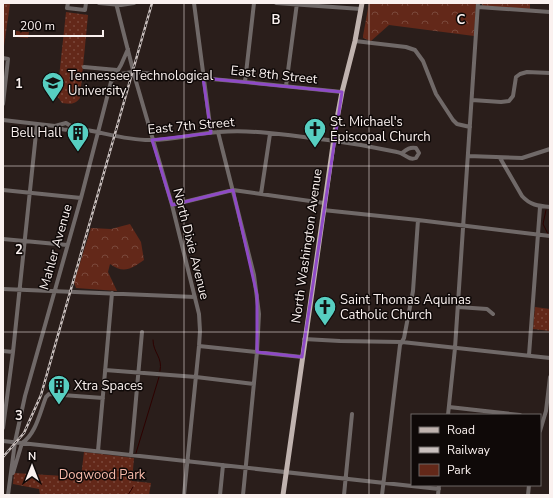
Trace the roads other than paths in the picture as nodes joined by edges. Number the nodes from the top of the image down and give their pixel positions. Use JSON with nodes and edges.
{"nodes":[{"id":1,"x":68,"y":3,"type":"edge"},
{"id":2,"x":86,"y":3,"type":"edge"},
{"id":3,"x":98,"y":3,"type":"edge"},
{"id":4,"x":134,"y":3,"type":"edge"},
{"id":5,"x":194,"y":3,"type":"edge"},
{"id":6,"x":254,"y":3,"type":"edge"},
{"id":7,"x":276,"y":3,"type":"edge"},
{"id":8,"x":362,"y":3,"type":"edge"},
{"id":9,"x":116,"y":4,"type":"edge"},
{"id":10,"x":297,"y":4,"type":"edge"},
{"id":11,"x":478,"y":5,"type":"edge"},
{"id":12,"x":362,"y":9,"type":"junction"},
{"id":13,"x":550,"y":12,"type":"edge"},
{"id":14,"x":355,"y":41,"type":"junction"},
{"id":15,"x":128,"y":49,"type":"junction"},
{"id":16,"x":5,"y":59,"type":"edge"},
{"id":17,"x":131,"y":63,"type":"junction"},
{"id":18,"x":84,"y":67,"type":"dead end"},
{"id":19,"x":117,"y":70,"type":"junction"},
{"id":20,"x":134,"y":73,"type":"junction"},
{"id":21,"x":550,"y":73,"type":"edge"},
{"id":22,"x":121,"y":74,"type":"junction"},
{"id":23,"x":203,"y":78,"type":"junction"},
{"id":24,"x":111,"y":82,"type":"junction"},
{"id":25,"x":245,"y":82,"type":"junction"},
{"id":26,"x":286,"y":86,"type":"junction"},
{"id":27,"x":342,"y":92,"type":"junction"},
{"id":28,"x":472,"y":100,"type":"junction"},
{"id":29,"x":3,"y":104,"type":"edge"},
{"id":30,"x":3,"y":120,"type":"edge"},
{"id":31,"x":37,"y":124,"type":"junction"},
{"id":32,"x":55,"y":126,"type":"junction"},
{"id":33,"x":470,"y":127,"type":"junction"},
{"id":34,"x":74,"y":128,"type":"junction"},
{"id":35,"x":98,"y":132,"type":"junction"},
{"id":36,"x":211,"y":132,"type":"junction"},
{"id":37,"x":218,"y":132,"type":"junction"},
{"id":38,"x":270,"y":134,"type":"junction"},
{"id":39,"x":152,"y":140,"type":"junction"},
{"id":40,"x":333,"y":141,"type":"junction"},
{"id":41,"x":550,"y":149,"type":"edge"},
{"id":42,"x":402,"y":153,"type":"dead end"},
{"id":43,"x":468,"y":156,"type":"junction"},
{"id":44,"x":500,"y":158,"type":"junction"},
{"id":45,"x":3,"y":190,"type":"edge"},
{"id":46,"x":233,"y":190,"type":"junction"},
{"id":47,"x":30,"y":193,"type":"junction"},
{"id":48,"x":261,"y":194,"type":"junction"},
{"id":49,"x":81,"y":198,"type":"junction"},
{"id":50,"x":324,"y":203,"type":"junction"},
{"id":51,"x":172,"y":205,"type":"junction"},
{"id":52,"x":540,"y":206,"type":"junction"},
{"id":53,"x":550,"y":207,"type":"edge"},
{"id":54,"x":323,"y":210,"type":"junction"},
{"id":55,"x":418,"y":220,"type":"junction"},
{"id":56,"x":464,"y":225,"type":"junction"},
{"id":57,"x":538,"y":235,"type":"junction"},
{"id":58,"x":550,"y":236,"type":"edge"},
{"id":59,"x":3,"y":239,"type":"edge"},
{"id":60,"x":25,"y":241,"type":"junction"},
{"id":61,"x":67,"y":245,"type":"junction"},
{"id":62,"x":3,"y":289,"type":"edge"},
{"id":63,"x":20,"y":290,"type":"junction"},
{"id":64,"x":54,"y":290,"type":"junction"},
{"id":65,"x":112,"y":293,"type":"junction"},
{"id":66,"x":195,"y":297,"type":"junction"},
{"id":67,"x":458,"y":307,"type":"junction"},
{"id":68,"x":493,"y":314,"type":"dead end"},
{"id":69,"x":142,"y":332,"type":"dead end"},
{"id":70,"x":304,"y":338,"type":"junction"},
{"id":71,"x":402,"y":342,"type":"junction"},
{"id":72,"x":199,"y":346,"type":"junction"},
{"id":73,"x":455,"y":348,"type":"junction"},
{"id":74,"x":3,"y":351,"type":"edge"},
{"id":75,"x":13,"y":352,"type":"junction"},
{"id":76,"x":257,"y":352,"type":"junction"},
{"id":77,"x":529,"y":355,"type":"junction"},
{"id":78,"x":302,"y":357,"type":"junction"},
{"id":79,"x":550,"y":358,"type":"edge"},
{"id":80,"x":105,"y":370,"type":"junction"},
{"id":81,"x":138,"y":372,"type":"junction"},
{"id":82,"x":196,"y":377,"type":"junction"},
{"id":83,"x":550,"y":377,"type":"edge"},
{"id":84,"x":254,"y":384,"type":"junction"},
{"id":85,"x":549,"y":390,"type":"edge"},
{"id":86,"x":103,"y":398,"type":"junction"},
{"id":87,"x":449,"y":407,"type":"junction"},
{"id":88,"x":4,"y":409,"type":"edge"},
{"id":89,"x":352,"y":414,"type":"dead end"},
{"id":90,"x":448,"y":414,"type":"edge"},
{"id":91,"x":511,"y":414,"type":"edge"},
{"id":92,"x":542,"y":417,"type":"edge"},
{"id":93,"x":3,"y":428,"type":"edge"},
{"id":94,"x":3,"y":441,"type":"edge"},
{"id":95,"x":15,"y":442,"type":"junction"},
{"id":96,"x":22,"y":443,"type":"junction"},
{"id":97,"x":98,"y":451,"type":"junction"},
{"id":98,"x":131,"y":455,"type":"junction"},
{"id":99,"x":188,"y":462,"type":"junction"},
{"id":100,"x":223,"y":465,"type":"junction"},
{"id":101,"x":245,"y":467,"type":"junction"},
{"id":102,"x":286,"y":472,"type":"junction"},
{"id":103,"x":346,"y":478,"type":"junction"},
{"id":104,"x":383,"y":482,"type":"junction"},
{"id":105,"x":411,"y":484,"type":"edge"},
{"id":106,"x":10,"y":485,"type":"junction"},
{"id":107,"x":428,"y":486,"type":"edge"},
{"id":108,"x":439,"y":487,"type":"edge"},
{"id":109,"x":8,"y":495,"type":"edge"},
{"id":110,"x":184,"y":495,"type":"edge"},
{"id":111,"x":220,"y":495,"type":"edge"},
{"id":112,"x":243,"y":495,"type":"edge"},
{"id":113,"x":283,"y":495,"type":"edge"},
{"id":114,"x":344,"y":495,"type":"edge"},
{"id":115,"x":382,"y":495,"type":"edge"},
{"id":116,"x":438,"y":495,"type":"edge"}],
"edges":[{"from":1,"to":2,"type":"street"},
{"from":3,"to":9,"type":"street"},
{"from":4,"to":9,"type":"street"},
{"from":5,"to":23,"type":"street"},
{"from":6,"to":25,"type":"street"},
{"from":7,"to":10,"type":"street"},
{"from":8,"to":12,"type":"main road","name":"North Washington Avenue"},
{"from":9,"to":15,"type":"street","name":"North Dixie Avenue"},
{"from":10,"to":12,"type":"street"},
{"from":10,"to":26,"type":"street"},
{"from":11,"to":13,"type":"street"},
{"from":11,"to":28,"type":"street"},
{"from":12,"to":14,"type":"main road","name":"North Washington Avenue"},
{"from":14,"to":27,"type":"main road","name":"North Washington Avenue"},
{"from":14,"to":33,"type":"street"},
{"from":15,"to":17,"type":"street","name":"North Dixie Avenue"},
{"from":15,"to":19,"type":"street","name":"Mahler Avenue"},
{"from":16,"to":29,"type":"street"},
{"from":17,"to":20,"type":"street","name":"North Dixie Avenue"},
{"from":17,"to":22,"type":"street"},
{"from":18,"to":19,"type":"street"},
{"from":19,"to":24,"type":"street","name":"Mahler Avenue"},
{"from":20,"to":22,"type":"street"},
{"from":20,"to":23,"type":"street","name":"East 8th Street"},
{"from":20,"to":39,"type":"street","name":"North Dixie Avenue"},
{"from":21,"to":28,"type":"street"},
{"from":22,"to":24,"type":"street"},
{"from":23,"to":25,"type":"street","name":"East 8th Street"},
{"from":23,"to":36,"type":"street"},
{"from":24,"to":35,"type":"street","name":"Mahler Avenue"},
{"from":25,"to":26,"type":"street","name":"East 8th Street"},
{"from":26,"to":27,"type":"street","name":"East 8th Street"},
{"from":27,"to":40,"type":"main road","name":"North Washington Avenue"},
{"from":28,"to":33,"type":"street"},
{"from":30,"to":31,"type":"street"},
{"from":31,"to":32,"type":"street"},
{"from":31,"to":47,"type":"street"},
{"from":32,"to":34,"type":"street"},
{"from":32,"to":34,"type":"street"},
{"from":33,"to":43,"type":"street"},
{"from":34,"to":35,"type":"street","name":"East 7th Street"},
{"from":35,"to":39,"type":"street","name":"East 7th Street"},
{"from":35,"to":49,"type":"street","name":"Mahler Avenue"},
{"from":36,"to":37,"type":"street","name":"East 7th Street"},
{"from":36,"to":39,"type":"street","name":"East 7th Street"},
{"from":37,"to":38,"type":"street","name":"East 7th Street"},
{"from":37,"to":46,"type":"street"},
{"from":38,"to":40,"type":"street","name":"East 7th Street"},
{"from":38,"to":48,"type":"street"},
{"from":39,"to":51,"type":"street","name":"North Dixie Avenue"},
{"from":40,"to":42,"type":"street","name":"East 7th Street"},
{"from":40,"to":50,"type":"main road","name":"North Washington Avenue"},
{"from":41,"to":44,"type":"street"},
{"from":43,"to":44,"type":"street"},
{"from":43,"to":56,"type":"street"},
{"from":44,"to":52,"type":"street"},
{"from":45,"to":47,"type":"street"},
{"from":46,"to":48,"type":"street"},
{"from":46,"to":51,"type":"street"},
{"from":46,"to":76,"type":"street"},
{"from":47,"to":49,"type":"street"},
{"from":47,"to":60,"type":"street"},
{"from":48,"to":50,"type":"street"},
{"from":49,"to":61,"type":"street","name":"Mahler Avenue"},
{"from":50,"to":54,"type":"main road","name":"North Washington Avenue"},
{"from":51,"to":66,"type":"street","name":"North Dixie Avenue"},
{"from":52,"to":53,"type":"street"},
{"from":52,"to":57,"type":"street"},
{"from":54,"to":55,"type":"street"},
{"from":54,"to":70,"type":"main road","name":"North Washington Avenue"},
{"from":55,"to":56,"type":"street"},
{"from":55,"to":71,"type":"street"},
{"from":56,"to":57,"type":"street"},
{"from":56,"to":67,"type":"street"},
{"from":57,"to":58,"type":"street"},
{"from":57,"to":77,"type":"street"},
{"from":59,"to":60,"type":"street"},
{"from":60,"to":61,"type":"street"},
{"from":60,"to":63,"type":"street"},
{"from":61,"to":64,"type":"street","name":"Mahler Avenue"},
{"from":62,"to":63,"type":"street"},
{"from":63,"to":64,"type":"street"},
{"from":63,"to":75,"type":"street"},
{"from":64,"to":65,"type":"street"},
{"from":64,"to":95,"type":"street","name":"Mahler Avenue"},
{"from":65,"to":66,"type":"street"},
{"from":65,"to":80,"type":"street"},
{"from":66,"to":72,"type":"street","name":"North Dixie Avenue"},
{"from":67,"to":68,"type":"street"},
{"from":67,"to":73,"type":"street"},
{"from":69,"to":81,"type":"street"},
{"from":70,"to":71,"type":"street"},
{"from":70,"to":78,"type":"main road","name":"North Washington Avenue"},
{"from":71,"to":73,"type":"street"},
{"from":71,"to":104,"type":"street"},
{"from":72,"to":76,"type":"street"},
{"from":72,"to":82,"type":"street","name":"North Dixie Avenue"},
{"from":73,"to":77,"type":"street"},
{"from":73,"to":87,"type":"street"},
{"from":74,"to":75,"type":"street"},
{"from":75,"to":88,"type":"street"},
{"from":76,"to":78,"type":"street"},
{"from":76,"to":84,"type":"street"},
{"from":77,"to":79,"type":"street"},
{"from":78,"to":102,"type":"main road","name":"North Washington Avenue"},
{"from":80,"to":81,"type":"street"},
{"from":80,"to":86,"type":"street"},
{"from":81,"to":82,"type":"street"},
{"from":81,"to":98,"type":"street"},
{"from":82,"to":84,"type":"street"},
{"from":82,"to":99,"type":"street","name":"North Dixie Avenue"},
{"from":83,"to":85,"type":"street"},
{"from":84,"to":101,"type":"street"},
{"from":85,"to":92,"type":"street"},
{"from":86,"to":96,"type":"street"},
{"from":86,"to":97,"type":"street"},
{"from":87,"to":90,"type":"street"},
{"from":87,"to":91,"type":"street"},
{"from":88,"to":93,"type":"street"},
{"from":89,"to":103,"type":"street"},
{"from":94,"to":95,"type":"street"},
{"from":95,"to":96,"type":"street"},
{"from":95,"to":106,"type":"street","name":"Mahler Avenue"},
{"from":96,"to":97,"type":"street"},
{"from":96,"to":106,"type":"street"},
{"from":97,"to":98,"type":"street"},
{"from":98,"to":99,"type":"street"},
{"from":99,"to":100,"type":"street"},
{"from":99,"to":110,"type":"street","name":"North Dixie Avenue"},
{"from":100,"to":101,"type":"street"},
{"from":100,"to":111,"type":"street"},
{"from":101,"to":102,"type":"street"},
{"from":101,"to":112,"type":"street"},
{"from":102,"to":103,"type":"street"},
{"from":102,"to":113,"type":"main road","name":"North Washington Avenue"},
{"from":103,"to":104,"type":"street"},
{"from":103,"to":114,"type":"street"},
{"from":104,"to":105,"type":"street"},
{"from":104,"to":115,"type":"street"},
{"from":106,"to":109,"type":"street"},
{"from":107,"to":108,"type":"street"},
{"from":108,"to":116,"type":"street"}]}
